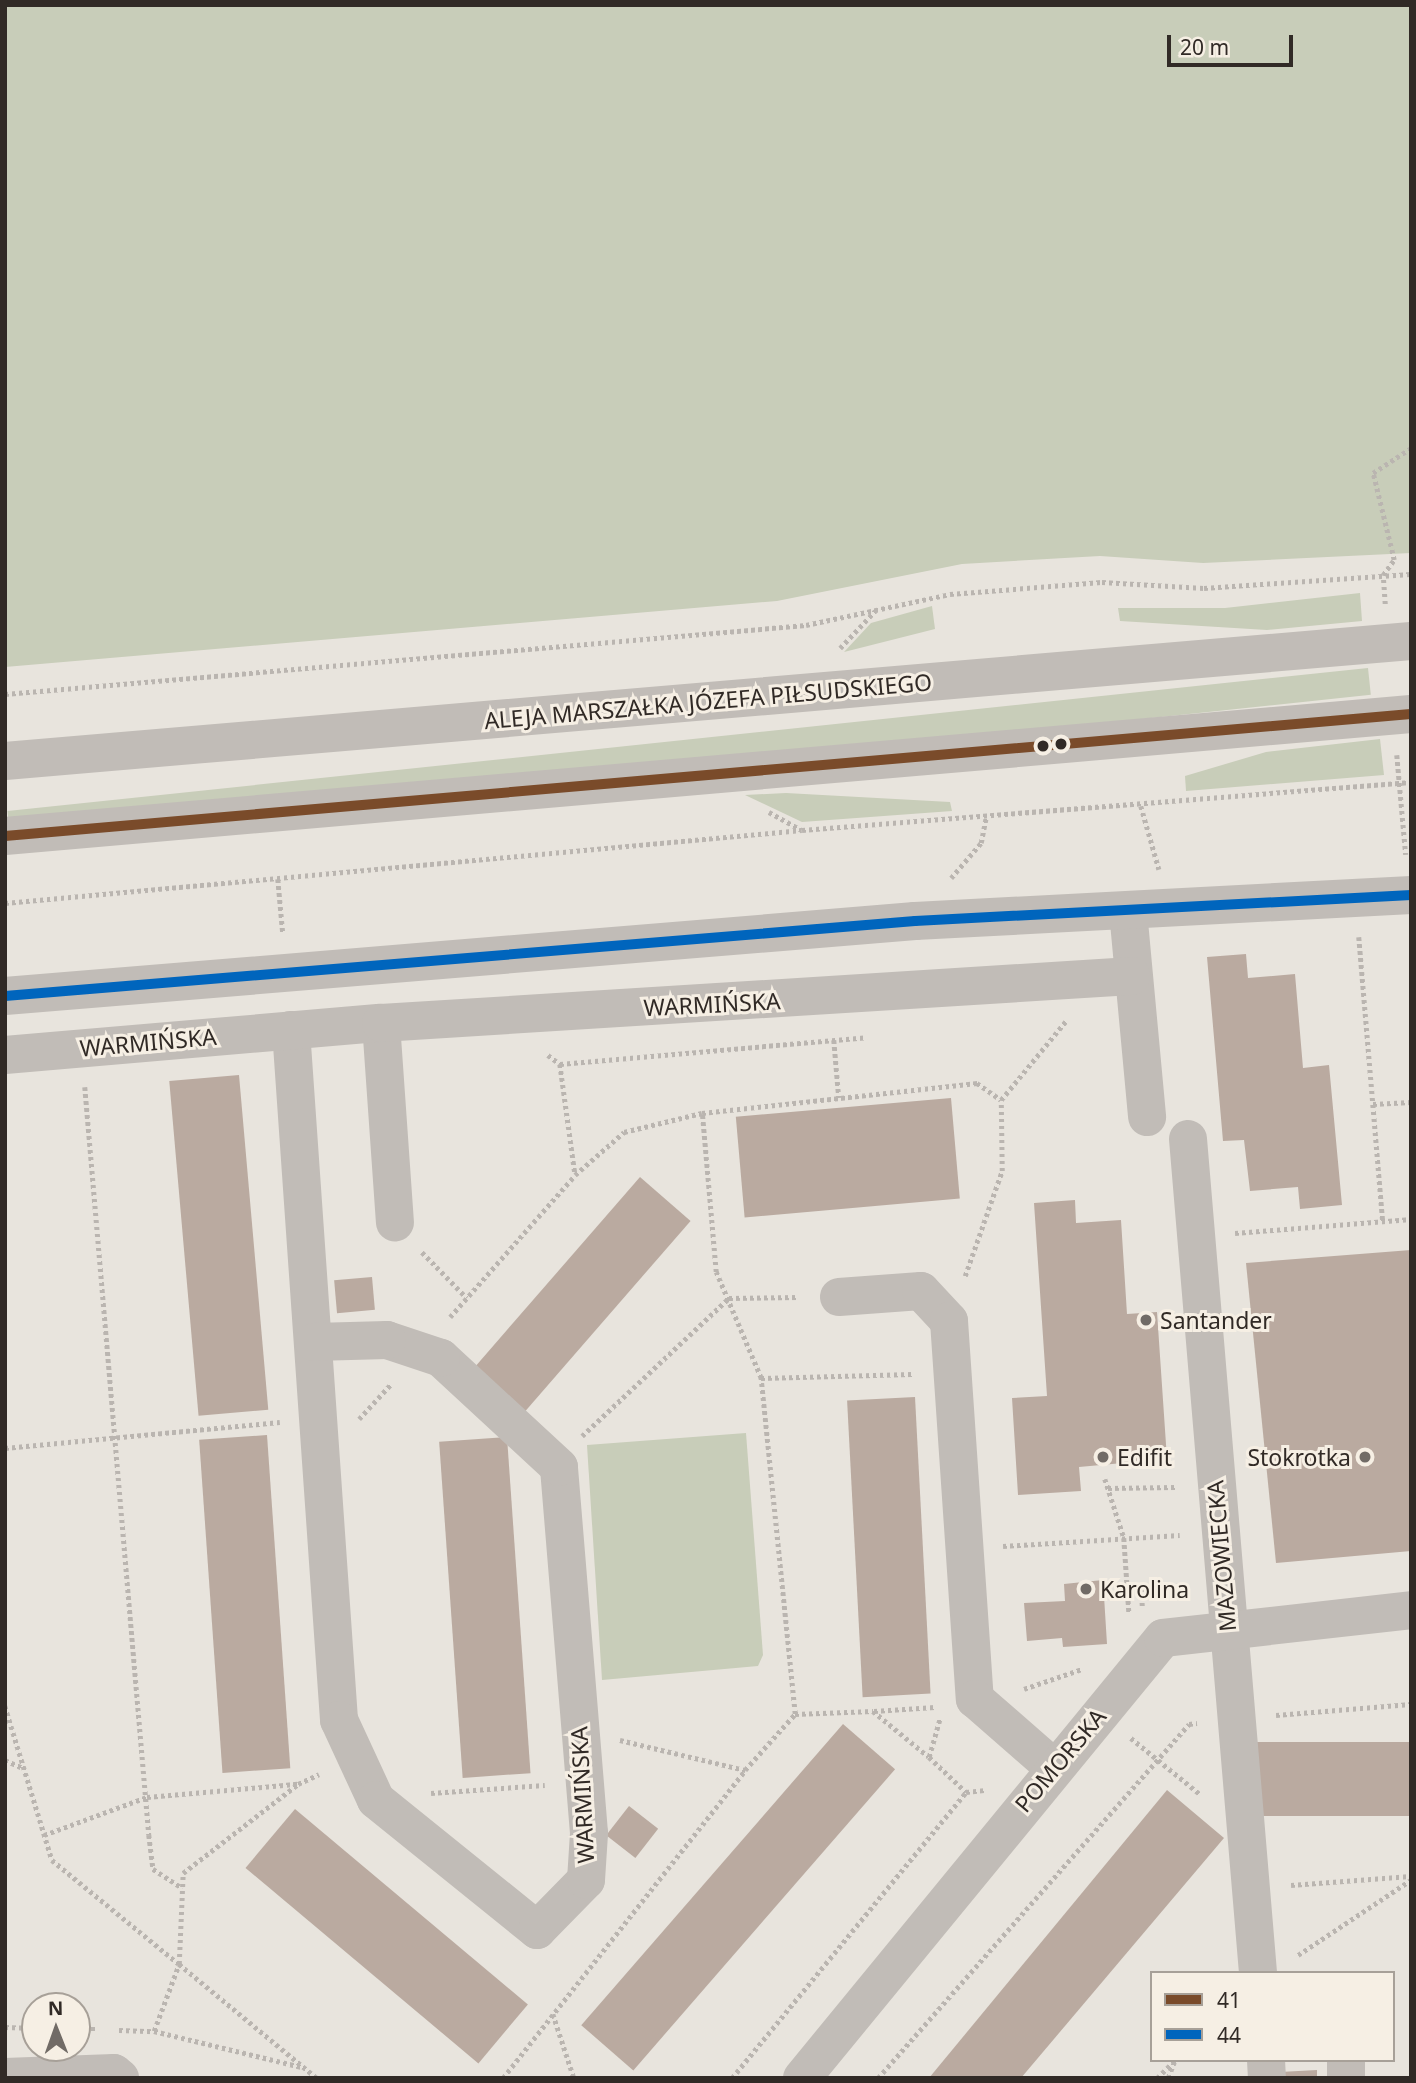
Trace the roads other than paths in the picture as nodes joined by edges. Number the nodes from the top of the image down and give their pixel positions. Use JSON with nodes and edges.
{"nodes":[{"id":1,"x":1411,"y":641,"type":"edge"},
{"id":2,"x":1411,"y":714,"type":"edge"},
{"id":3,"x":5,"y":761,"type":"edge"},
{"id":4,"x":5,"y":836,"type":"edge"},
{"id":5,"x":1397,"y":896,"type":"edge"},
{"id":6,"x":1128,"y":911,"type":"junction"},
{"id":7,"x":1132,"y":976,"type":"junction"},
{"id":8,"x":5,"y":996,"type":"edge"},
{"id":9,"x":381,"y":1023,"type":"junction"},
{"id":10,"x":291,"y":1030,"type":"junction"},
{"id":11,"x":5,"y":1055,"type":"edge"},
{"id":12,"x":1147,"y":1117,"type":"dead end"},
{"id":13,"x":1188,"y":1139,"type":"dead end"},
{"id":14,"x":395,"y":1223,"type":"road end"},
{"id":15,"x":839,"y":1297,"type":"road end"},
{"id":16,"x":314,"y":1342,"type":"junction"},
{"id":17,"x":1411,"y":1610,"type":"edge"},
{"id":18,"x":1227,"y":1629,"type":"junction"},
{"id":19,"x":1053,"y":1767,"type":"junction"},
{"id":20,"x":1275,"y":1966,"type":"edge"},
{"id":21,"x":5,"y":2077,"type":"edge"},
{"id":22,"x":120,"y":2078,"type":"edge"},
{"id":23,"x":802,"y":2078,"type":"edge"}],
"edges":[{"from":1,"to":3,"type":"street","name":"ALEJA MARSZAŁKA JÓZEFA PIŁSUDSKIEGO"},
{"from":2,"to":4,"type":"street"},
{"from":5,"to":6,"type":"street"},
{"from":6,"to":7,"type":"street"},
{"from":6,"to":8,"type":"street"},
{"from":7,"to":9,"type":"street","name":"WARMIŃSKA"},
{"from":7,"to":12,"type":"street"},
{"from":9,"to":10,"type":"street","name":"WARMIŃSKA"},
{"from":9,"to":14,"type":"street"},
{"from":10,"to":11,"type":"street","name":"WARMIŃSKA"},
{"from":10,"to":16,"type":"street","name":"WARMIŃSKA"},
{"from":13,"to":18,"type":"street","name":"MAZOWIECKA"},
{"from":15,"to":19,"type":"street"},
{"from":16,"to":16,"type":"street","name":"WARMIŃSKA"},
{"from":17,"to":18,"type":"street","name":"POMORSKA"},
{"from":18,"to":19,"type":"street","name":"POMORSKA"},
{"from":18,"to":20,"type":"street","name":"MAZOWIECKA"},
{"from":19,"to":23,"type":"street","name":"POMORSKA"},
{"from":21,"to":22,"type":"street"}]}
